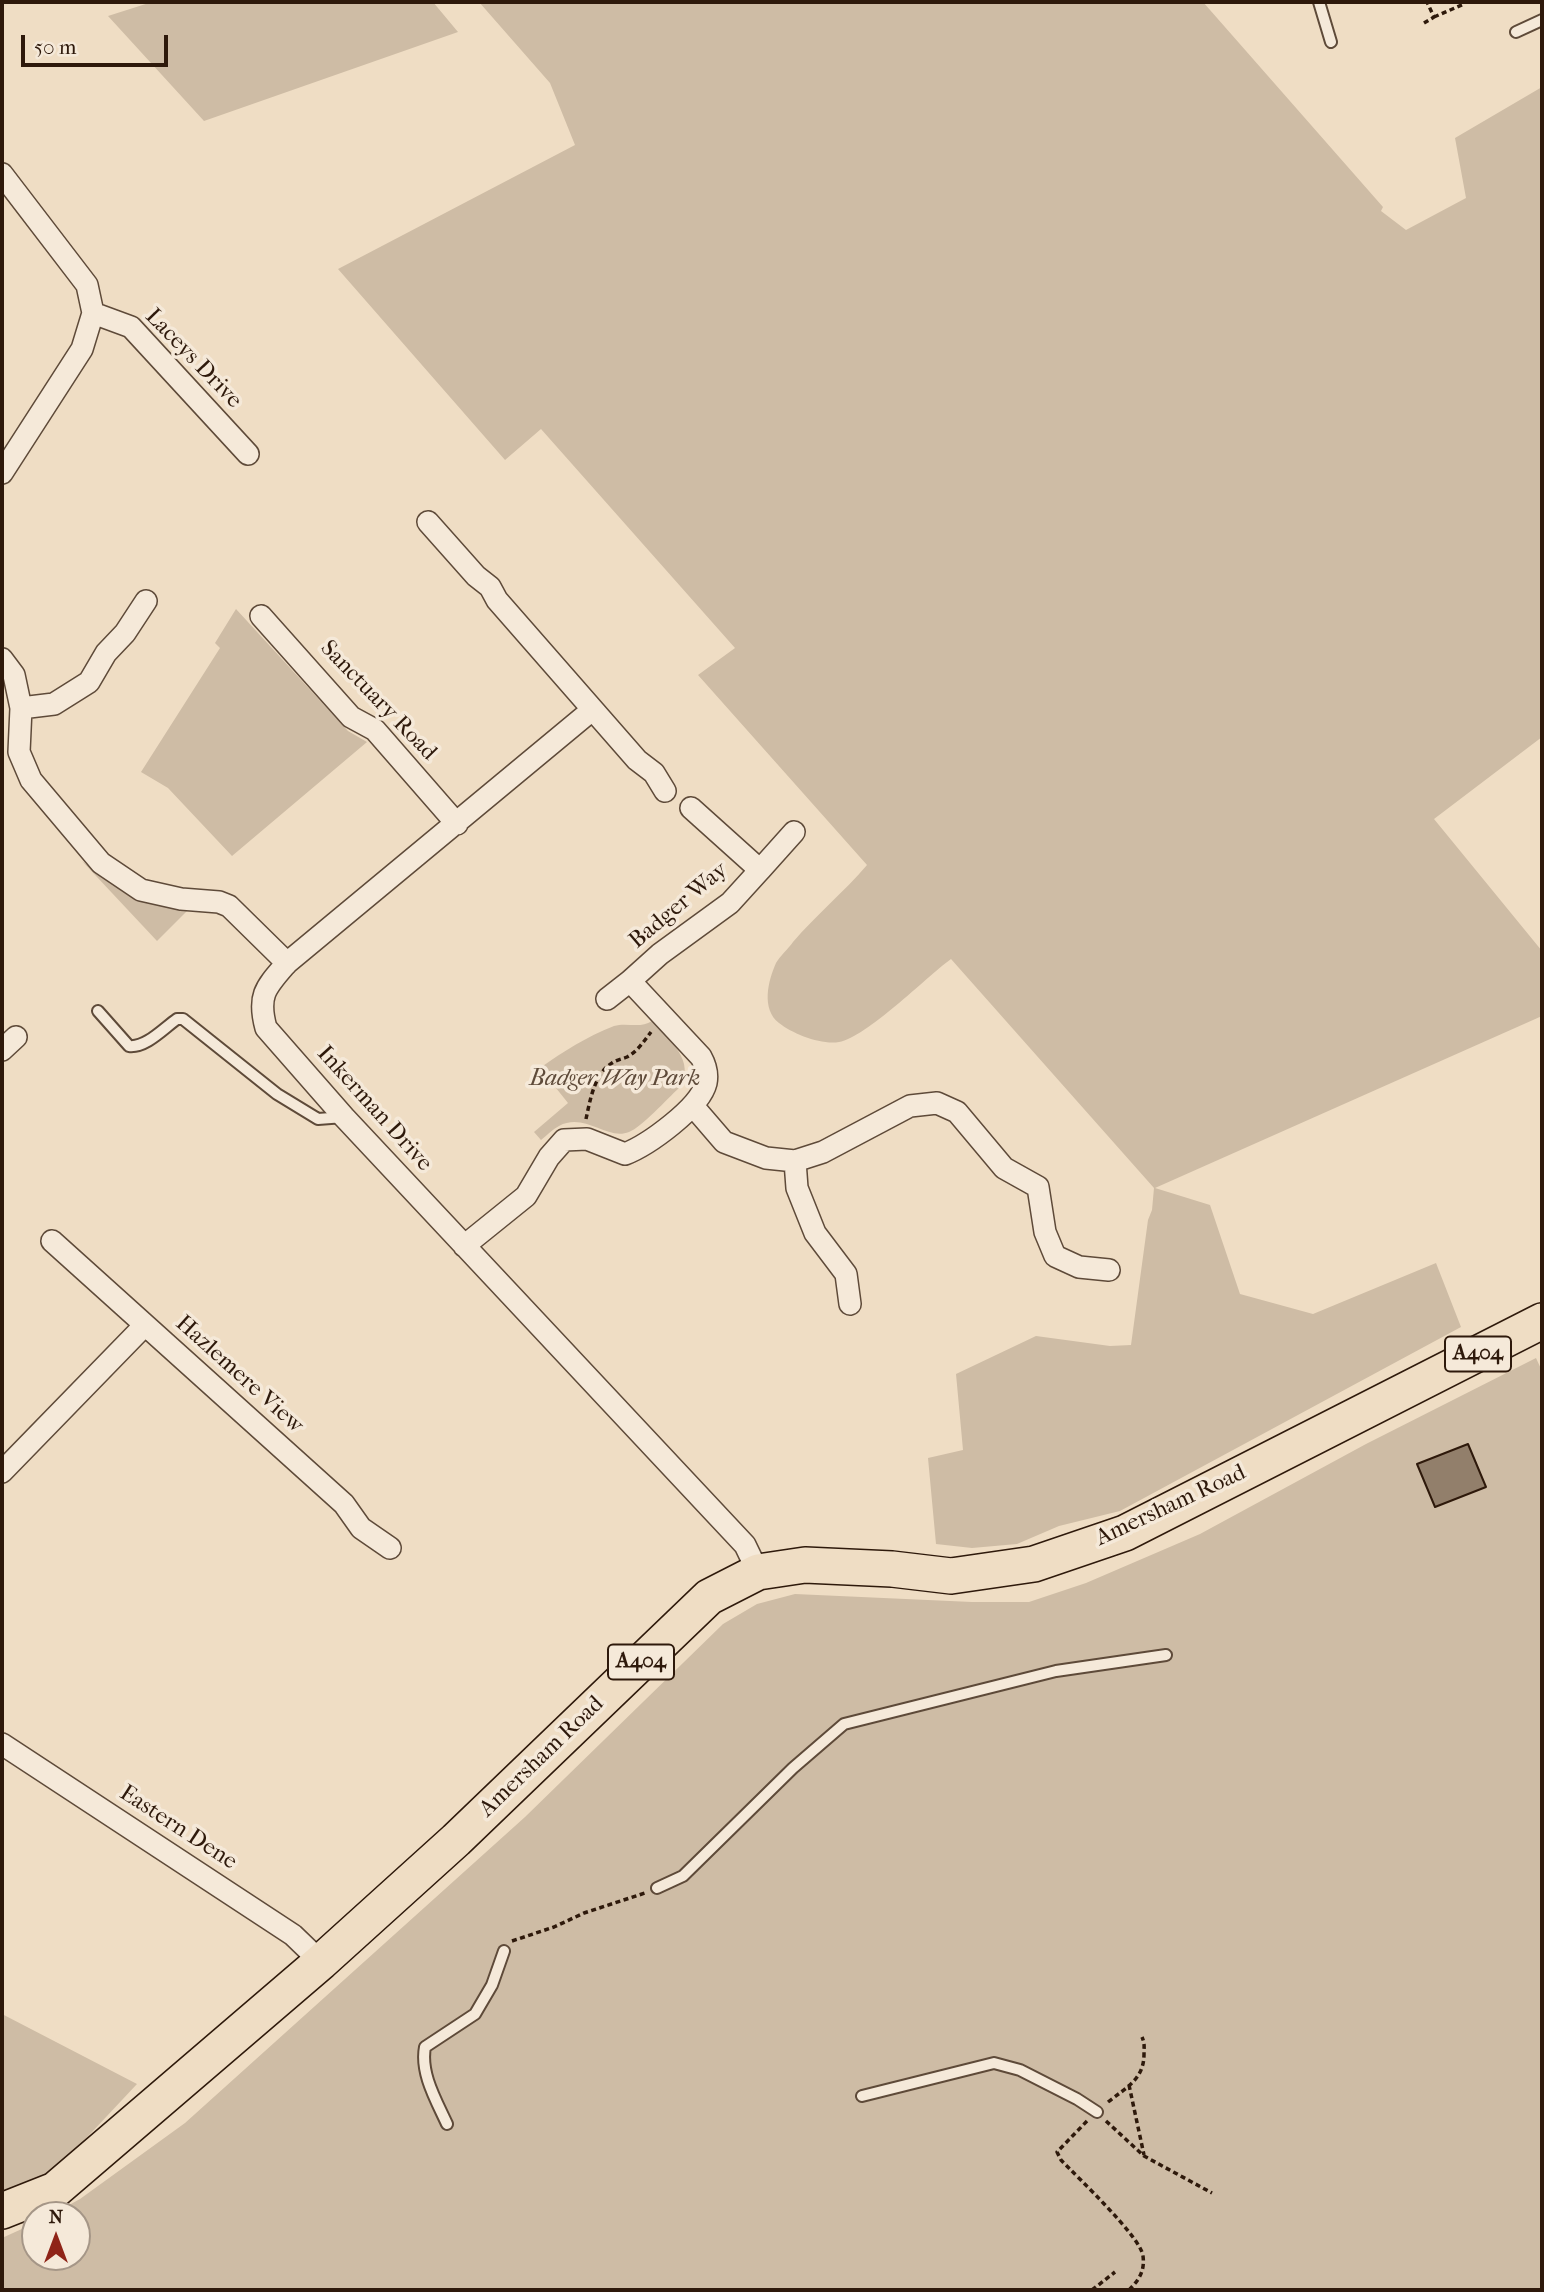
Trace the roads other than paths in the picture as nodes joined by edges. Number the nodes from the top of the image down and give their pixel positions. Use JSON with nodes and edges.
{"nodes":[{"id":1,"x":1318,"y":2,"type":"edge"},
{"id":2,"x":1542,"y":20,"type":"edge"},
{"id":3,"x":1516,"y":32,"type":"dead end"},
{"id":4,"x":1331,"y":42,"type":"dead end"},
{"id":5,"x":2,"y":174,"type":"edge"},
{"id":6,"x":93,"y":313,"type":"junction"},
{"id":7,"x":248,"y":454,"type":"dead end"},
{"id":8,"x":5,"y":461,"type":"edge"},
{"id":9,"x":428,"y":522,"type":"dead end"},
{"id":10,"x":146,"y":601,"type":"dead end"},
{"id":11,"x":261,"y":616,"type":"dead end"},
{"id":12,"x":2,"y":659,"type":"edge"},
{"id":13,"x":21,"y":708,"type":"junction"},
{"id":14,"x":592,"y":710,"type":"junction"},
{"id":15,"x":665,"y":791,"type":"dead end"},
{"id":16,"x":691,"y":808,"type":"dead end"},
{"id":17,"x":457,"y":824,"type":"junction"},
{"id":18,"x":794,"y":832,"type":"dead end"},
{"id":19,"x":760,"y":870,"type":"junction"},
{"id":20,"x":287,"y":963,"type":"junction"},
{"id":21,"x":630,"y":981,"type":"junction"},
{"id":22,"x":607,"y":999,"type":"dead end"},
{"id":23,"x":98,"y":1011,"type":"dead end"},
{"id":24,"x":693,"y":1105,"type":"junction"},
{"id":25,"x":345,"y":1117,"type":"junction"},
{"id":26,"x":795,"y":1161,"type":"junction"},
{"id":27,"x":52,"y":1241,"type":"dead end"},
{"id":28,"x":464,"y":1246,"type":"junction"},
{"id":29,"x":1109,"y":1270,"type":"dead end"},
{"id":30,"x":850,"y":1304,"type":"dead end"},
{"id":31,"x":1542,"y":1321,"type":"edge"},
{"id":32,"x":145,"y":1325,"type":"junction"},
{"id":33,"x":2,"y":1472,"type":"edge"},
{"id":34,"x":390,"y":1549,"type":"dead end"},
{"id":35,"x":758,"y":1572,"type":"junction"},
{"id":36,"x":1166,"y":1655,"type":"dead end"},
{"id":37,"x":2,"y":1744,"type":"edge"},
{"id":38,"x":657,"y":1888,"type":"road end"},
{"id":39,"x":504,"y":1951,"type":"road end"},
{"id":40,"x":321,"y":1962,"type":"junction"},
{"id":41,"x":862,"y":2096,"type":"dead end"},
{"id":42,"x":1097,"y":2112,"type":"road end"},
{"id":43,"x":447,"y":2124,"type":"dead end"},
{"id":44,"x":2,"y":2211,"type":"edge"}],
"edges":[{"from":1,"to":4,"type":"lane"},
{"from":2,"to":3,"type":"lane"},
{"from":5,"to":6,"type":"street"},
{"from":6,"to":7,"type":"street","name":"Laceys Drive"},
{"from":6,"to":8,"type":"street"},
{"from":9,"to":14,"type":"street"},
{"from":10,"to":13,"type":"street"},
{"from":11,"to":17,"type":"street","name":"Sanctuary Road"},
{"from":12,"to":13,"type":"street"},
{"from":13,"to":20,"type":"street"},
{"from":14,"to":15,"type":"street"},
{"from":14,"to":17,"type":"street","name":"Inkerman Drive"},
{"from":16,"to":19,"type":"street","name":"Badger Way"},
{"from":17,"to":20,"type":"street","name":"Inkerman Drive"},
{"from":18,"to":19,"type":"street","name":"Badger Way"},
{"from":19,"to":21,"type":"street","name":"Badger Way"},
{"from":20,"to":25,"type":"street","name":"Inkerman Drive"},
{"from":21,"to":22,"type":"street","name":"Badger Way"},
{"from":21,"to":24,"type":"street","name":"Badger Way"},
{"from":23,"to":25,"type":"lane"},
{"from":24,"to":26,"type":"street"},
{"from":24,"to":28,"type":"street","name":"Badger Way"},
{"from":25,"to":28,"type":"street","name":"Inkerman Drive"},
{"from":26,"to":29,"type":"street"},
{"from":26,"to":30,"type":"street"},
{"from":27,"to":32,"type":"street","name":"Hazlemere View"},
{"from":28,"to":35,"type":"street","name":"Inkerman Drive"},
{"from":31,"to":35,"type":"main road","name":"Amersham Road","number":"A404"},
{"from":32,"to":33,"type":"street"},
{"from":32,"to":34,"type":"street","name":"Hazlemere View"},
{"from":35,"to":40,"type":"main road","name":"Amersham Road","number":"A404"},
{"from":36,"to":38,"type":"lane"},
{"from":37,"to":40,"type":"street","name":"Eastern Dene"},
{"from":39,"to":43,"type":"lane"},
{"from":40,"to":44,"type":"main road","name":"Amersham Road","number":"A404"},
{"from":41,"to":42,"type":"lane"}]}
